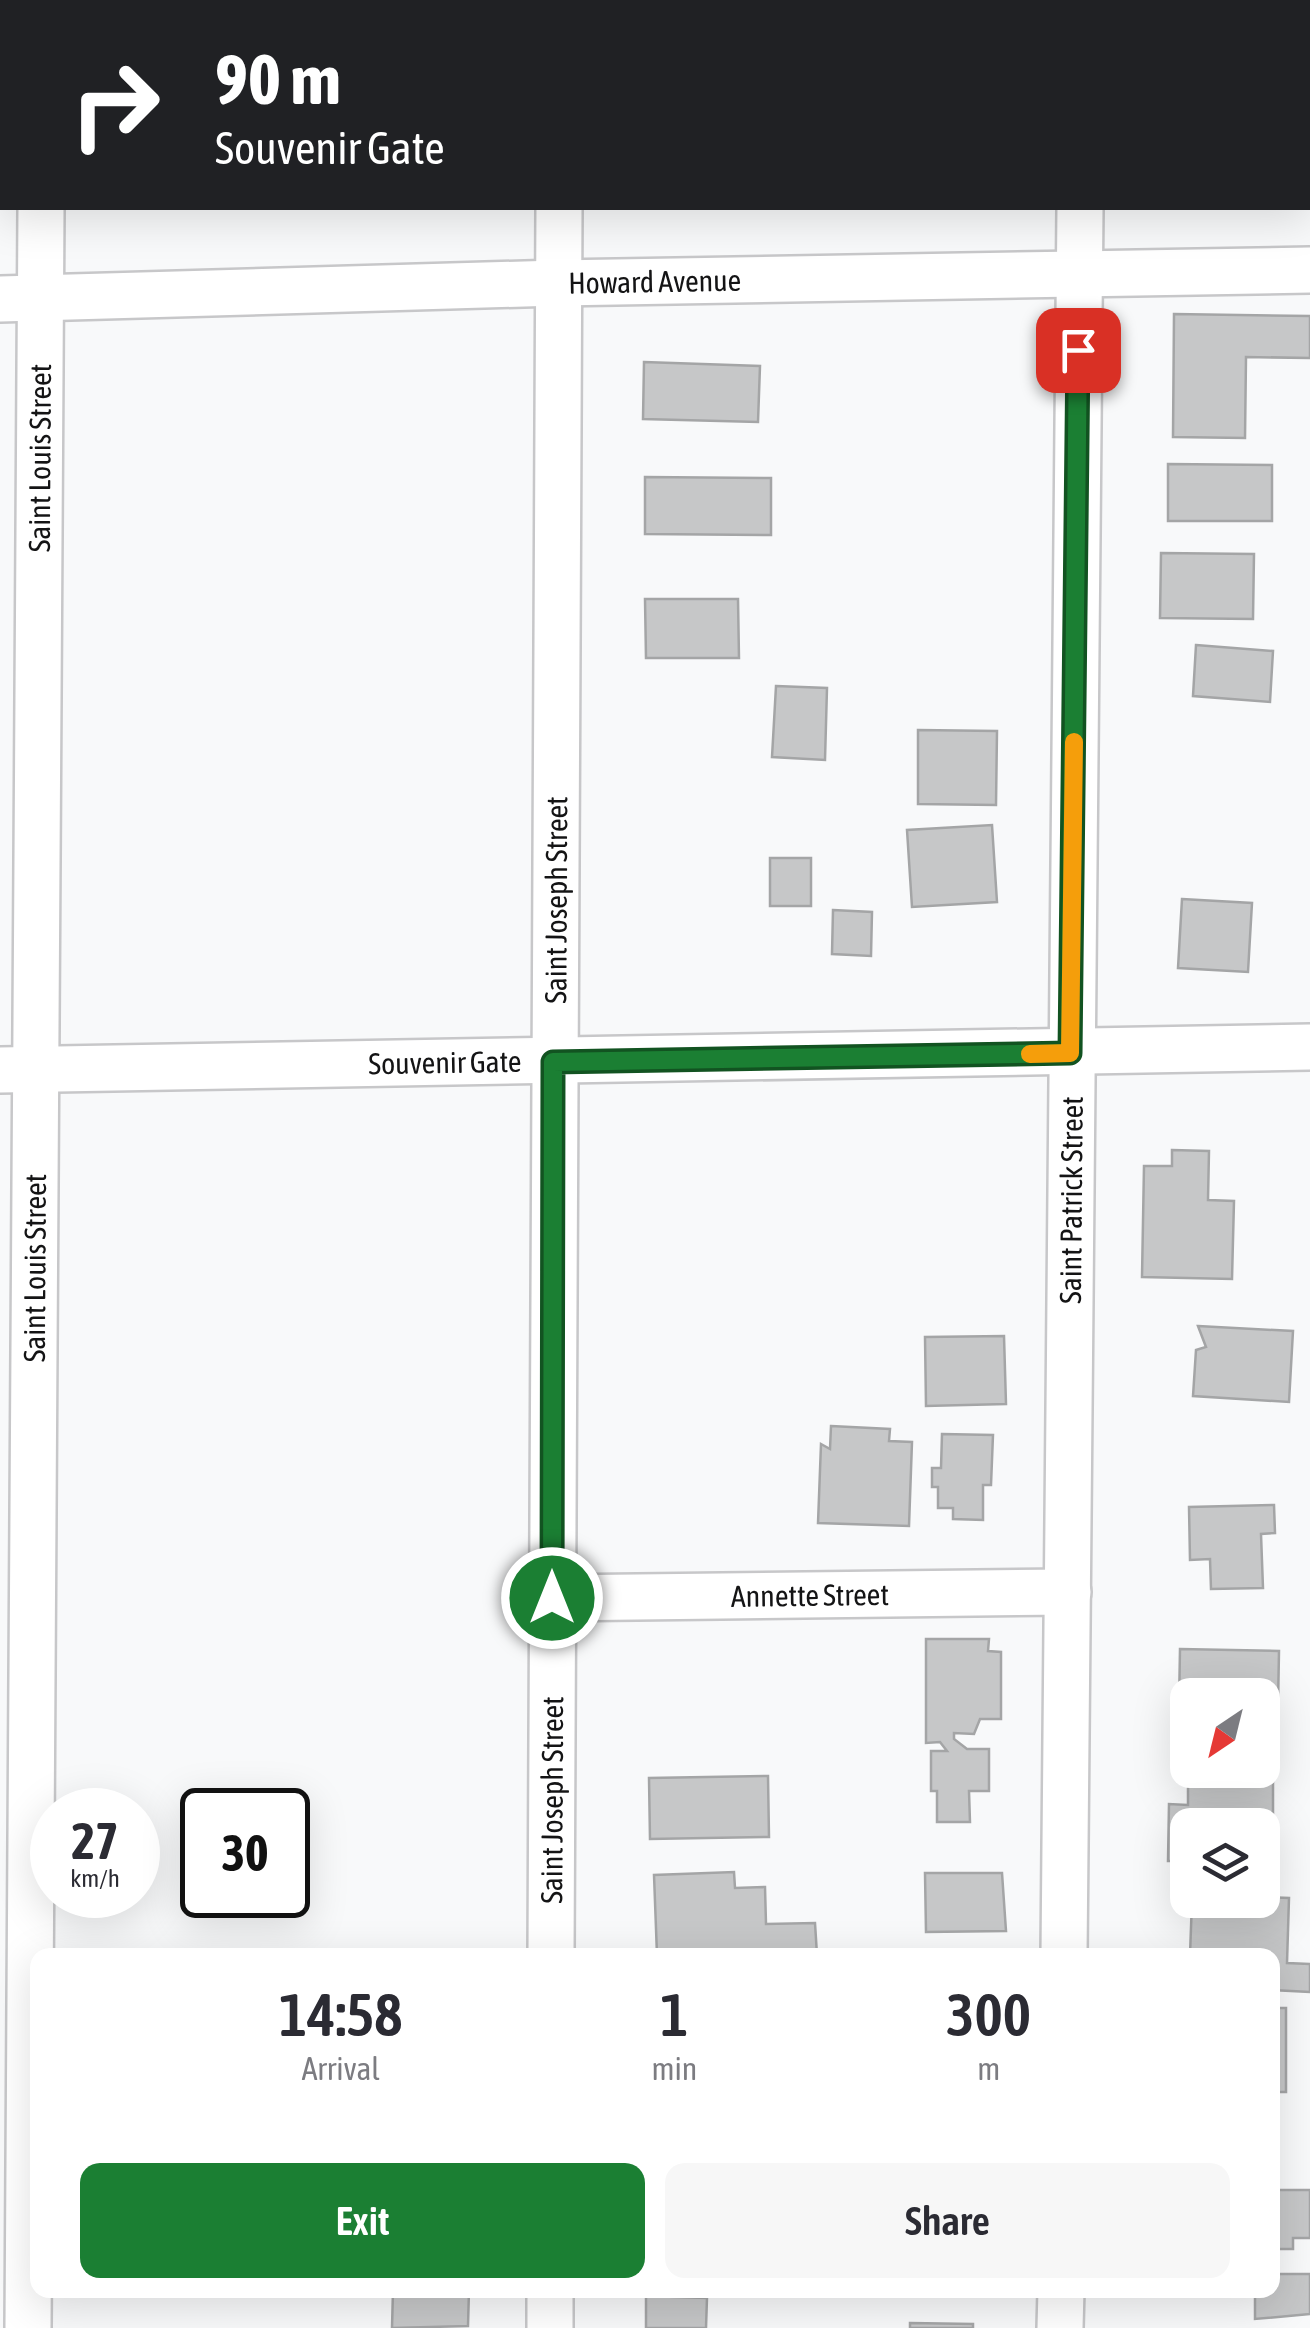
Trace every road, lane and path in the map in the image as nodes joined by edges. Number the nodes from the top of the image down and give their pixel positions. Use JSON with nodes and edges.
{"nodes":[{"id":1,"x":40,"y":210,"type":"edge"},
{"id":2,"x":558,"y":210,"type":"edge"},
{"id":3,"x":1080,"y":210,"type":"edge"},
{"id":4,"x":1310,"y":270,"type":"edge"},
{"id":5,"x":1079,"y":272,"type":"junction"},
{"id":6,"x":557,"y":282,"type":"junction"},
{"id":7,"x":20,"y":299,"type":"edge"},
{"id":8,"x":1310,"y":1047,"type":"edge"},
{"id":9,"x":1070,"y":1053,"type":"junction"},
{"id":10,"x":553,"y":1062,"type":"junction"},
{"id":11,"x":17,"y":1070,"type":"edge"},
{"id":12,"x":1068,"y":1592,"type":"junction"},
{"id":13,"x":552,"y":1598,"type":"junction"},
{"id":14,"x":551,"y":1948,"type":"edge"},
{"id":15,"x":1064,"y":1948,"type":"edge"},
{"id":16,"x":550,"y":2298,"type":"edge"},
{"id":17,"x":1061,"y":2298,"type":"edge"},
{"id":18,"x":28,"y":2328,"type":"edge"},
{"id":19,"x":550,"y":2328,"type":"edge"},
{"id":20,"x":1060,"y":2328,"type":"edge"}],
"edges":[{"from":1,"to":7,"type":"street","name":"Saint Louis Street"},
{"from":2,"to":6,"type":"street","name":"Saint Joseph Street"},
{"from":3,"to":5,"type":"street","name":"Saint Patrick Street"},
{"from":4,"to":5,"type":"street","name":"Howard Avenue"},
{"from":5,"to":6,"type":"street","name":"Howard Avenue"},
{"from":5,"to":9,"type":"street","name":"Saint Patrick Street"},
{"from":6,"to":7,"type":"street","name":"Howard Avenue"},
{"from":6,"to":10,"type":"street","name":"Saint Joseph Street"},
{"from":7,"to":11,"type":"street","name":"Saint Louis Street"},
{"from":8,"to":9,"type":"street","name":"Souvenir Gate"},
{"from":9,"to":10,"type":"street","name":"Souvenir Gate"},
{"from":9,"to":12,"type":"street","name":"Saint Patrick Street"},
{"from":10,"to":11,"type":"street","name":"Souvenir Gate"},
{"from":10,"to":13,"type":"street","name":"Saint Joseph Street"},
{"from":11,"to":18,"type":"street","name":"Saint Louis Street"},
{"from":12,"to":13,"type":"street","name":"Annette Street"},
{"from":12,"to":15,"type":"street","name":"Saint Patrick Street"},
{"from":13,"to":14,"type":"street","name":"Saint Joseph Street"},
{"from":16,"to":19,"type":"street"},
{"from":17,"to":20,"type":"street"}]}
